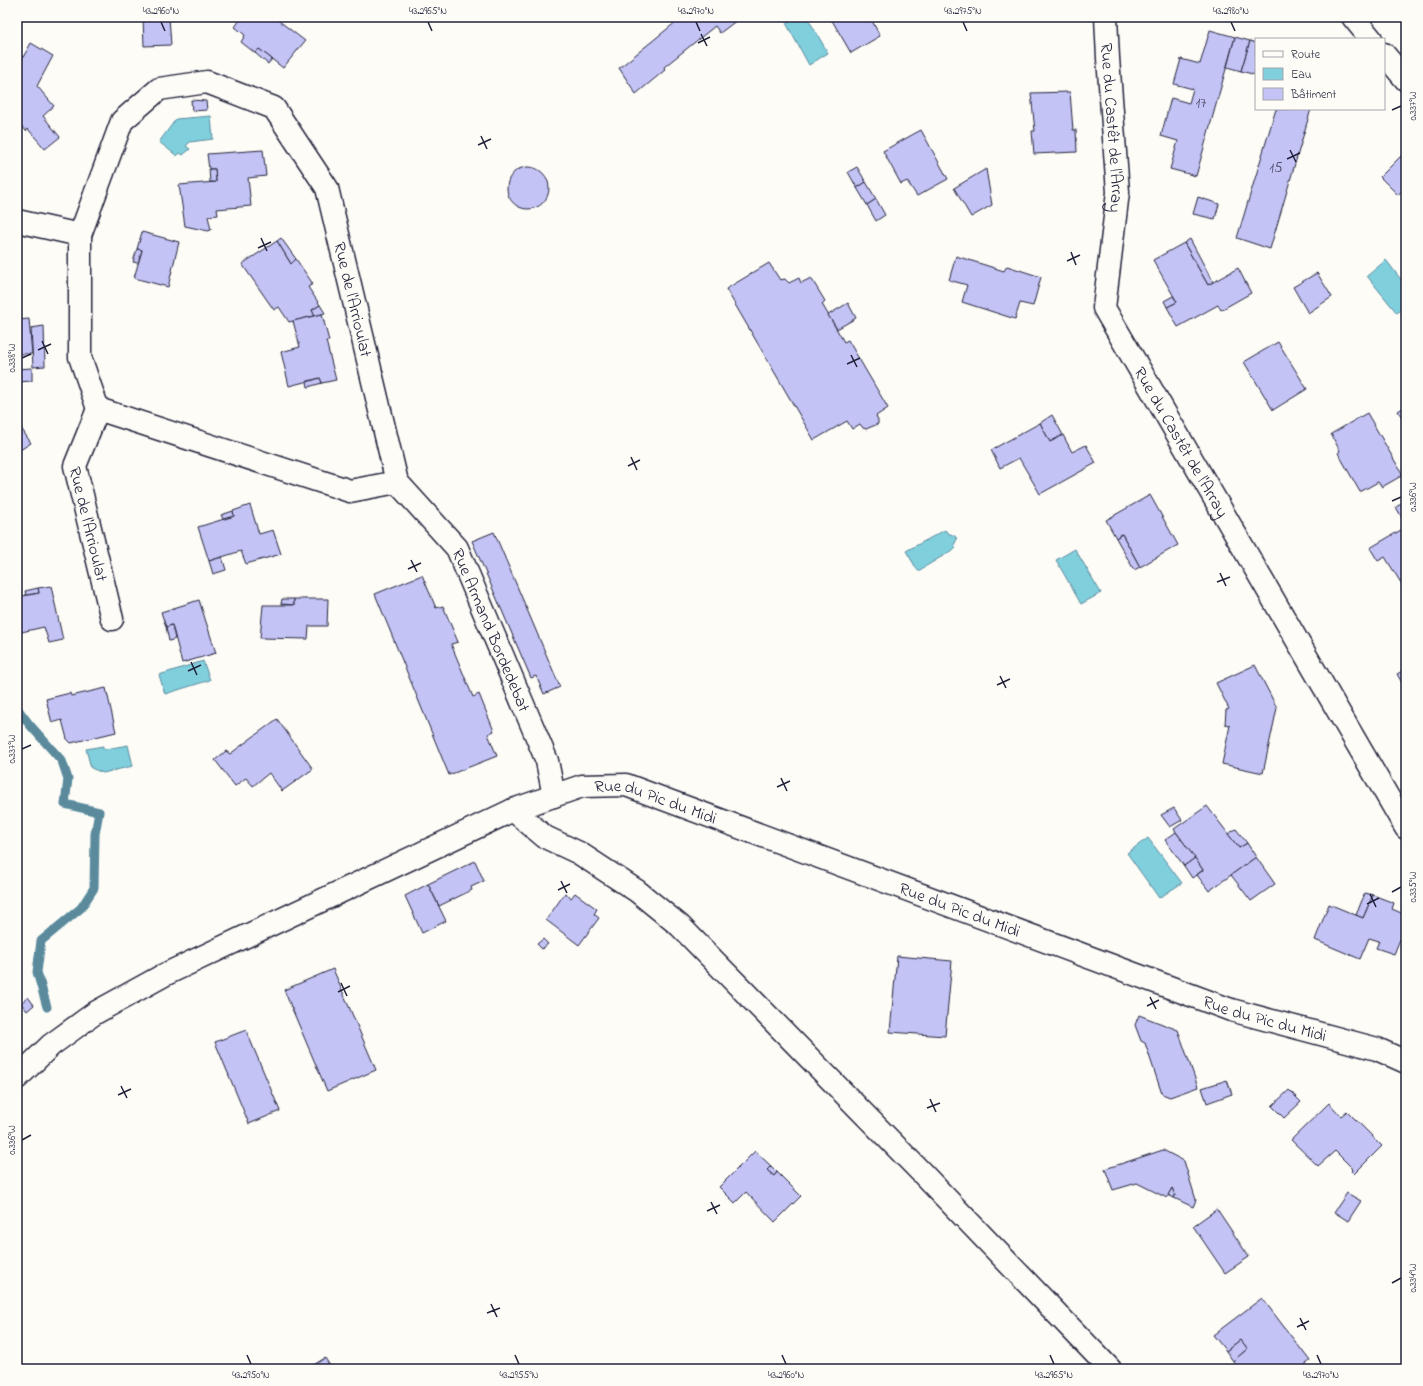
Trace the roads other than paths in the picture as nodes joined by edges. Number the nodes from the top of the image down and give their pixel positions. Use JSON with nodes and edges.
{"nodes":[{"id":1,"x":1106,"y":17,"type":"edge"},
{"id":2,"x":1353,"y":17,"type":"edge"},
{"id":3,"x":1370,"y":38,"type":"edge"},
{"id":4,"x":1385,"y":55,"type":"edge"},
{"id":5,"x":1406,"y":80,"type":"edge"},
{"id":6,"x":17,"y":221,"type":"edge"},
{"id":7,"x":80,"y":235,"type":"junction"},
{"id":8,"x":98,"y":408,"type":"junction"},
{"id":9,"x":397,"y":482,"type":"junction"},
{"id":10,"x":112,"y":619,"type":"dead end"},
{"id":11,"x":554,"y":796,"type":"junction"},
{"id":12,"x":513,"y":810,"type":"junction"},
{"id":13,"x":1406,"y":828,"type":"edge"},
{"id":14,"x":1406,"y":1062,"type":"edge"},
{"id":15,"x":17,"y":1078,"type":"edge"},
{"id":16,"x":1110,"y":1369,"type":"edge"}],
"edges":[{"from":1,"to":13,"type":"street","name":"Rue du Castêt de l'Array"},
{"from":2,"to":3,"type":"street"},
{"from":4,"to":5,"type":"street"},
{"from":6,"to":7,"type":"street"},
{"from":7,"to":8,"type":"street","name":"Rue de l'Arrioulat"},
{"from":7,"to":9,"type":"street","name":"Rue de l'Arrioulat"},
{"from":8,"to":9,"type":"street"},
{"from":8,"to":10,"type":"street","name":"Rue de l'Arrioulat"},
{"from":9,"to":11,"type":"street","name":"Rue Armand Bordedebat"},
{"from":11,"to":12,"type":"street","name":"Rue du Pic du Midi"},
{"from":11,"to":14,"type":"street","name":"Rue du Pic du Midi"},
{"from":12,"to":15,"type":"street","name":"Rue du Pic du Midi"},
{"from":12,"to":16,"type":"street"}]}
